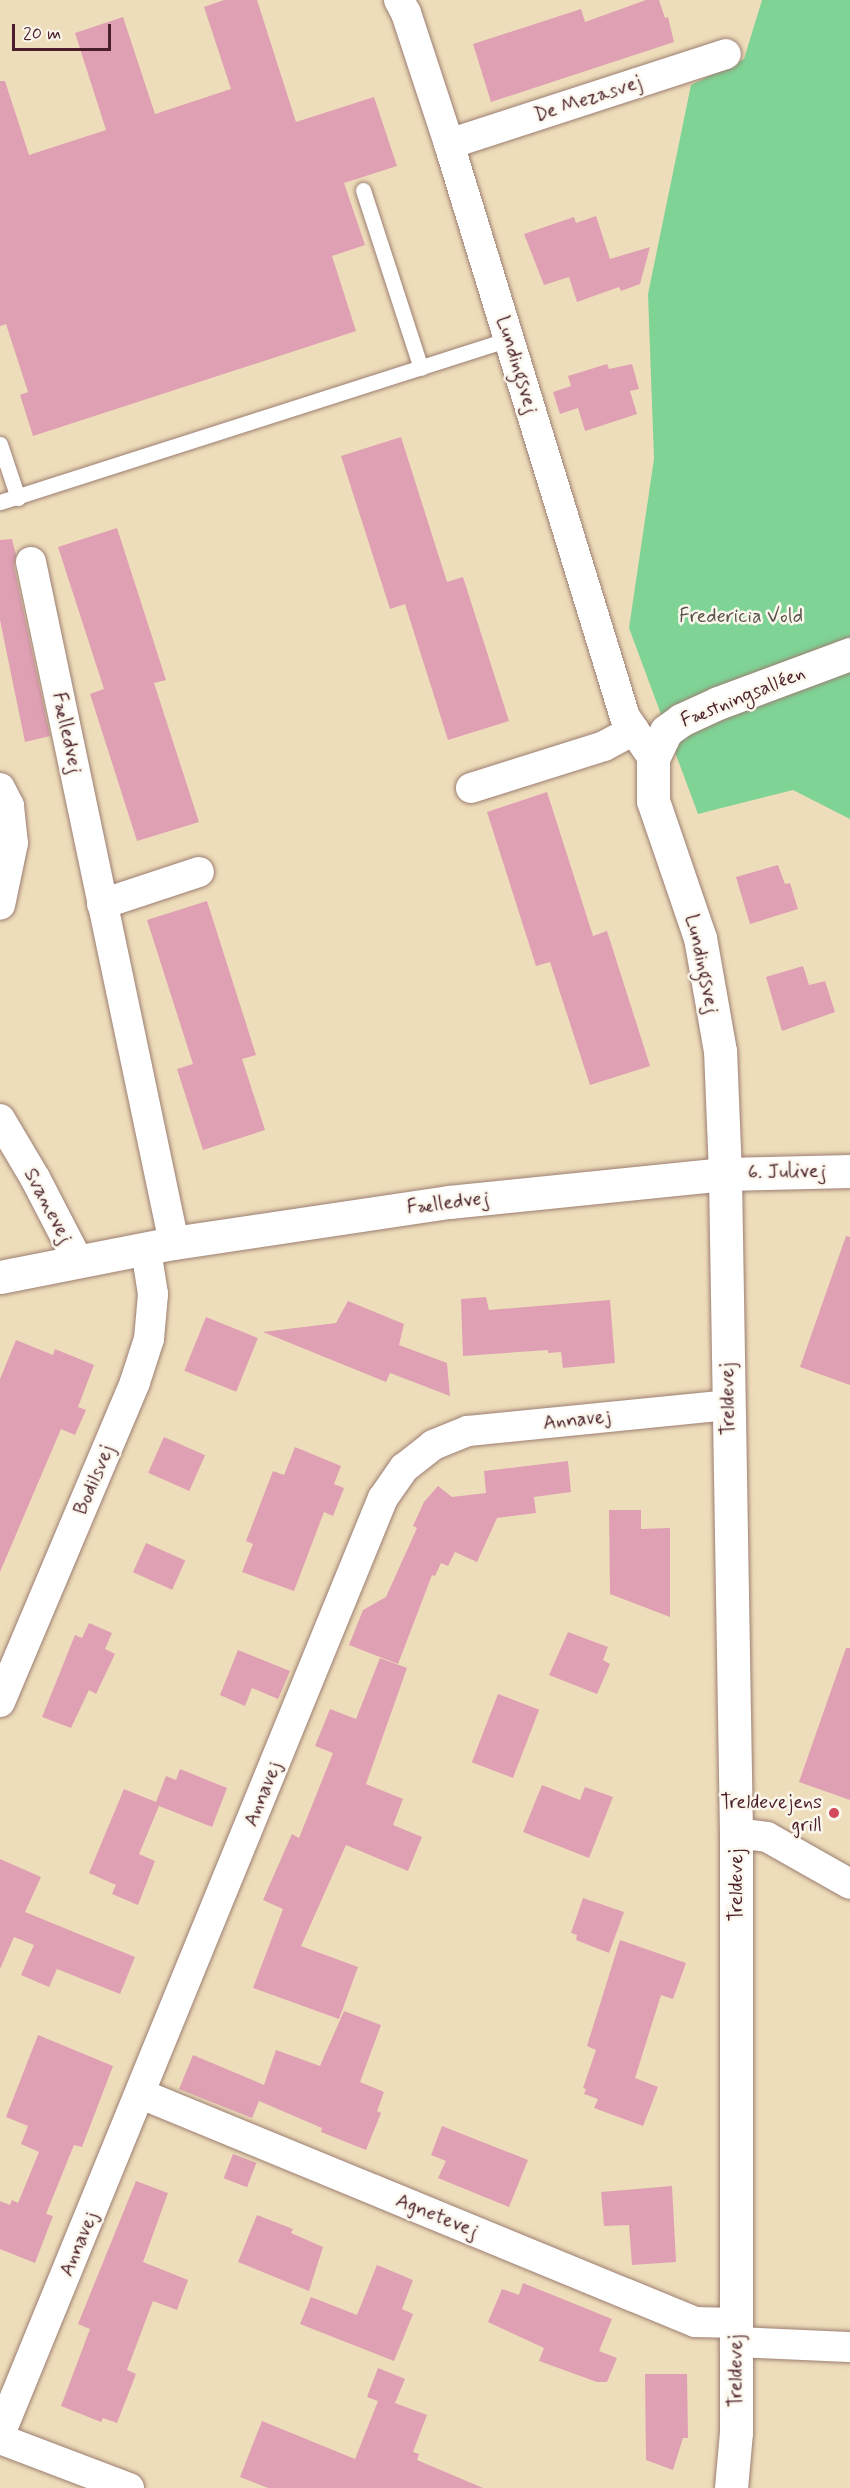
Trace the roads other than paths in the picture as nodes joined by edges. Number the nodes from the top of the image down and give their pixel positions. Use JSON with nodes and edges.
{"nodes":[{"id":1,"x":399,"y":0,"type":"edge"},
{"id":2,"x":726,"y":54,"type":"dead end"},
{"id":3,"x":449,"y":144,"type":"junction"},
{"id":4,"x":363,"y":190,"type":"dead end"},
{"id":5,"x":509,"y":339,"type":"junction"},
{"id":6,"x":421,"y":368,"type":"junction"},
{"id":7,"x":0,"y":444,"type":"edge"},
{"id":8,"x":18,"y":498,"type":"junction"},
{"id":9,"x":0,"y":502,"type":"edge"},
{"id":10,"x":31,"y":562,"type":"dead end"},
{"id":11,"x":850,"y":654,"type":"edge"},
{"id":12,"x":634,"y":730,"type":"junction"},
{"id":13,"x":653,"y":758,"type":"junction"},
{"id":14,"x":0,"y":788,"type":"edge"},
{"id":15,"x":471,"y":788,"type":"dead end"},
{"id":16,"x":199,"y":872,"type":"dead end"},
{"id":17,"x":0,"y":904,"type":"edge"},
{"id":18,"x":102,"y":904,"type":"junction"},
{"id":19,"x":0,"y":1119,"type":"edge"},
{"id":20,"x":850,"y":1171,"type":"edge"},
{"id":21,"x":724,"y":1174,"type":"junction"},
{"id":22,"x":160,"y":1246,"type":"junction"},
{"id":23,"x":78,"y":1261,"type":"junction"},
{"id":24,"x":0,"y":1277,"type":"edge"},
{"id":25,"x":728,"y":1405,"type":"junction"},
{"id":26,"x":0,"y":1702,"type":"edge"},
{"id":27,"x":736,"y":1833,"type":"junction"},
{"id":28,"x":850,"y":1884,"type":"edge"},
{"id":29,"x":141,"y":2094,"type":"junction"},
{"id":30,"x":735,"y":2332,"type":"junction"},
{"id":31,"x":850,"y":2347,"type":"edge"},
{"id":32,"x":0,"y":2434,"type":"edge"},
{"id":33,"x":0,"y":2439,"type":"edge"},
{"id":34,"x":129,"y":2488,"type":"edge"},
{"id":35,"x":731,"y":2488,"type":"edge"}],
"edges":[{"from":1,"to":3,"type":"street","name":"Lundingsvej"},
{"from":2,"to":3,"type":"street","name":"De Mezasvej"},
{"from":3,"to":5,"type":"street","name":"Lundingsvej"},
{"from":4,"to":6,"type":"lane"},
{"from":5,"to":6,"type":"lane"},
{"from":5,"to":12,"type":"street","name":"Lundingsvej"},
{"from":6,"to":8,"type":"lane"},
{"from":7,"to":8,"type":"lane"},
{"from":8,"to":9,"type":"lane"},
{"from":10,"to":18,"type":"street","name":"Fælledvej"},
{"from":11,"to":13,"type":"street","name":"Fæstningsalléen"},
{"from":12,"to":13,"type":"street","name":"Lundingsvej"},
{"from":12,"to":15,"type":"street"},
{"from":13,"to":21,"type":"street","name":"Lundingsvej"},
{"from":14,"to":17,"type":"street"},
{"from":16,"to":18,"type":"street"},
{"from":18,"to":22,"type":"street","name":"Fælledvej"},
{"from":19,"to":23,"type":"street","name":"Svanevej"},
{"from":20,"to":21,"type":"street","name":"6. Julivej"},
{"from":21,"to":22,"type":"street","name":"Fælledvej"},
{"from":21,"to":25,"type":"street","name":"Treldevej"},
{"from":22,"to":23,"type":"street","name":"Fælledvej"},
{"from":22,"to":26,"type":"street","name":"Bodilsvej"},
{"from":23,"to":24,"type":"street","name":"Fælledvej"},
{"from":25,"to":27,"type":"street","name":"Treldevej"},
{"from":25,"to":29,"type":"street","name":"Annavej"},
{"from":27,"to":28,"type":"street"},
{"from":27,"to":30,"type":"street","name":"Treldevej"},
{"from":29,"to":30,"type":"street","name":"Agnetevej"},
{"from":29,"to":32,"type":"street","name":"Annavej"},
{"from":30,"to":31,"type":"street","name":"Agnetevej"},
{"from":30,"to":35,"type":"street","name":"Treldevej"},
{"from":33,"to":34,"type":"street"}]}
